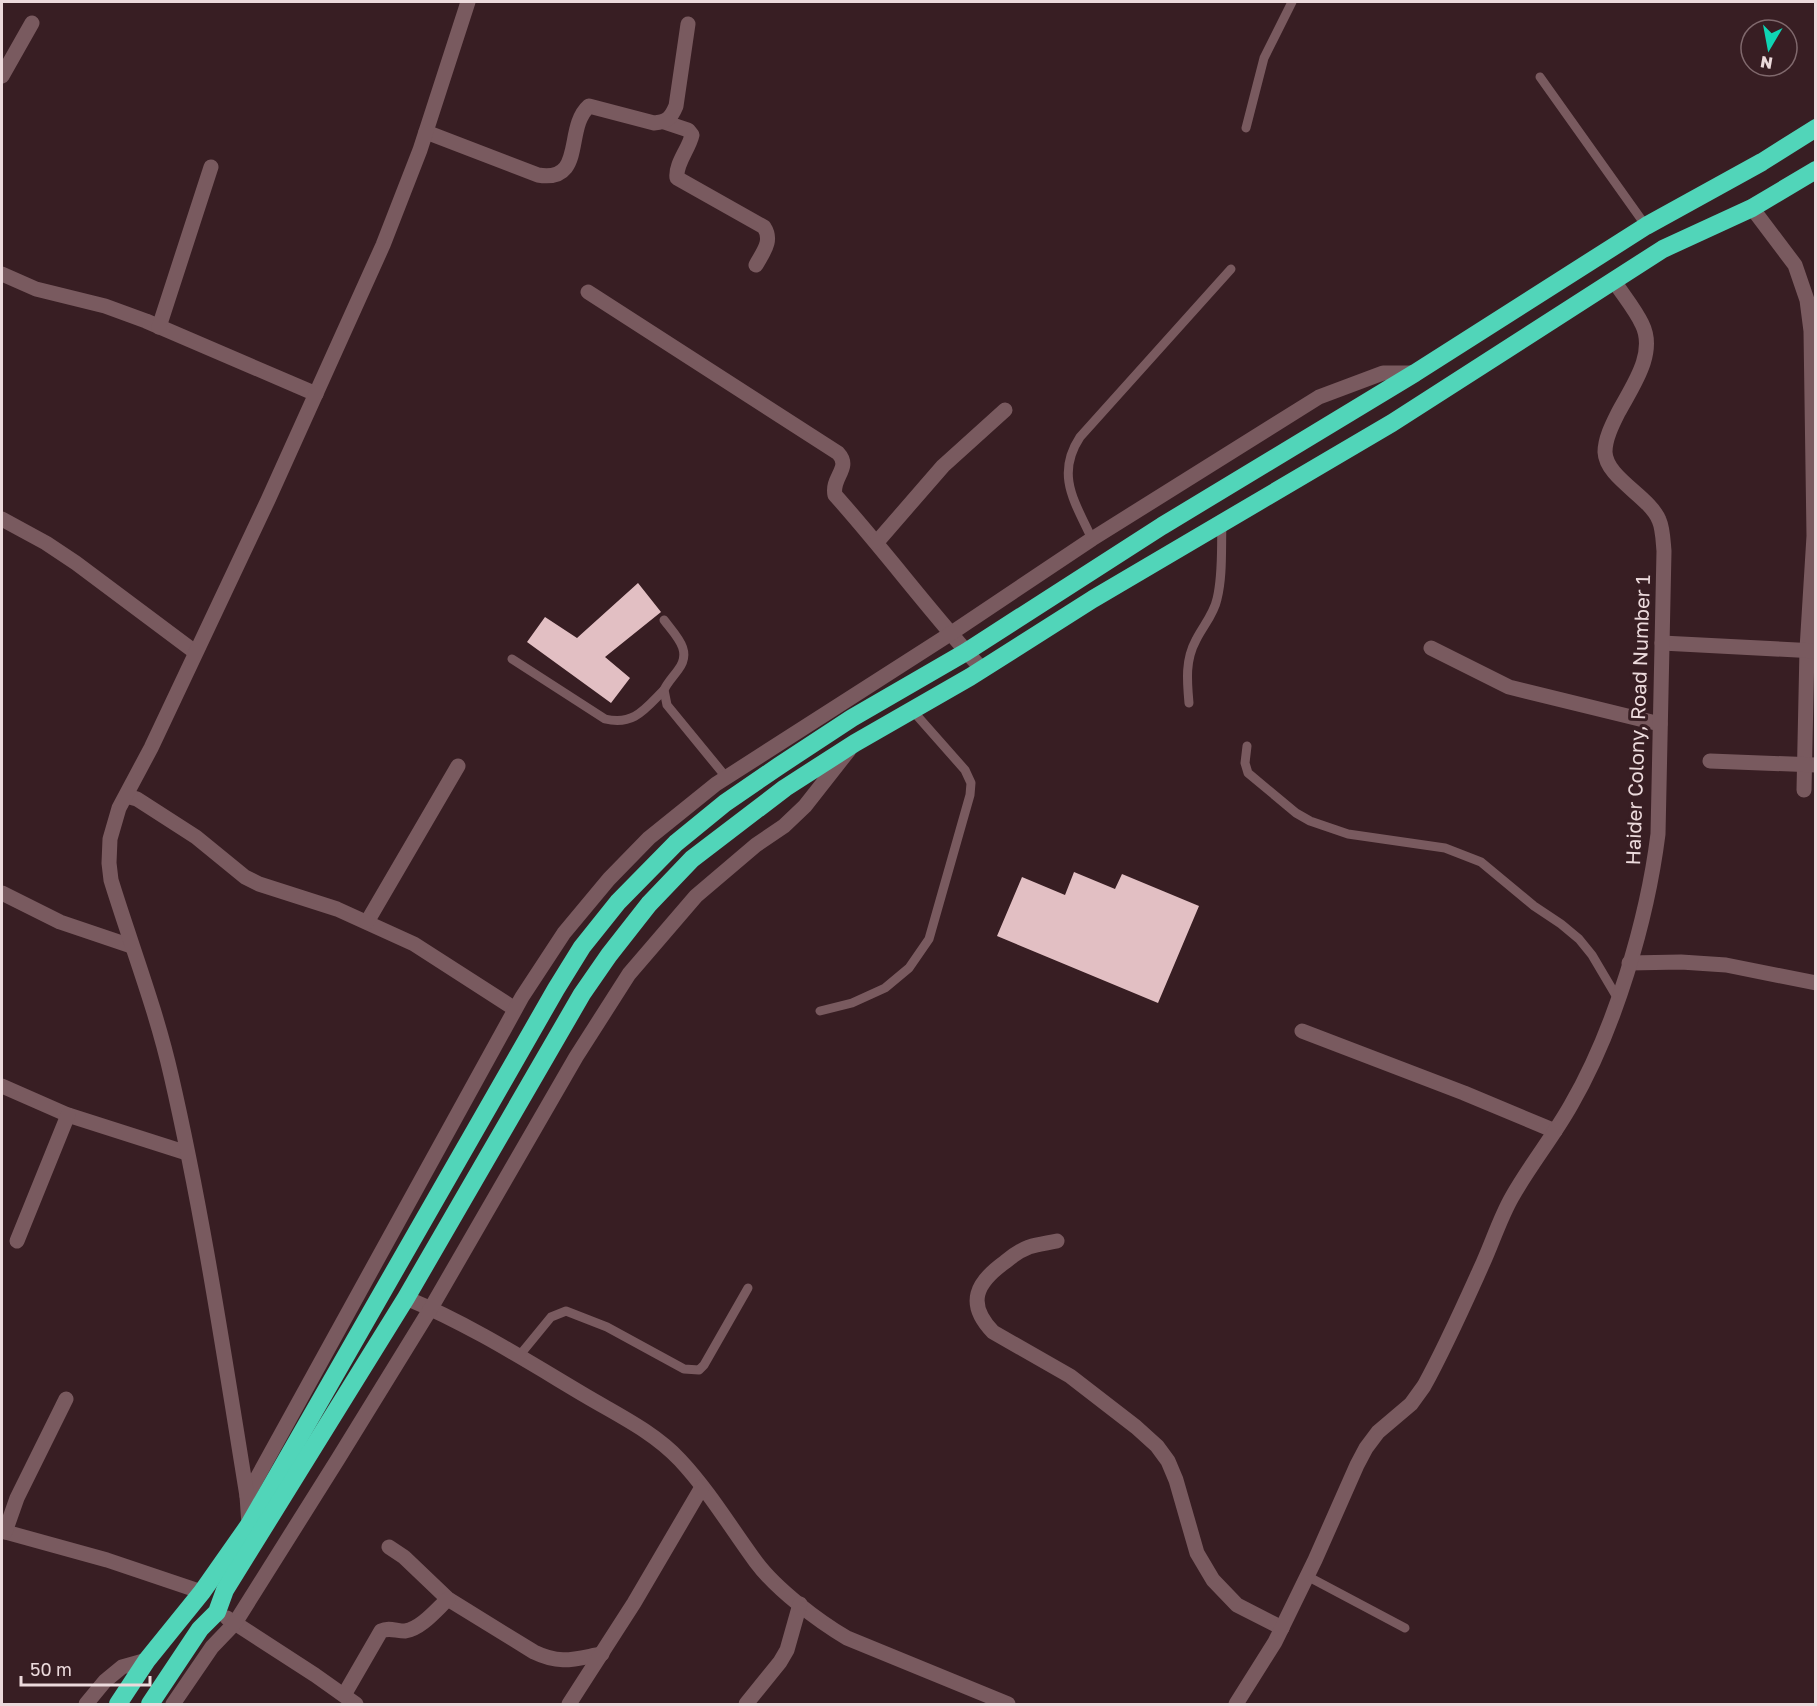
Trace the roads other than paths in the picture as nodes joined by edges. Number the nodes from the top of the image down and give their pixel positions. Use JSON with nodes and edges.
{"nodes":[{"id":1,"x":468,"y":2,"type":"edge"},
{"id":2,"x":1292,"y":2,"type":"edge"},
{"id":3,"x":32,"y":23,"type":"dead end"},
{"id":4,"x":688,"y":24,"type":"dead end"},
{"id":5,"x":2,"y":76,"type":"edge"},
{"id":6,"x":1539,"y":77,"type":"dead end"},
{"id":7,"x":664,"y":123,"type":"junction"},
{"id":8,"x":1246,"y":128,"type":"dead end"},
{"id":9,"x":1815,"y":128,"type":"edge"},
{"id":10,"x":426,"y":132,"type":"junction"},
{"id":11,"x":211,"y":167,"type":"dead end"},
{"id":12,"x":1815,"y":170,"type":"edge"},
{"id":13,"x":1752,"y":208,"type":"junction"},
{"id":14,"x":1646,"y":226,"type":"junction"},
{"id":15,"x":756,"y":265,"type":"dead end"},
{"id":16,"x":1231,"y":269,"type":"dead end"},
{"id":17,"x":2,"y":274,"type":"edge"},
{"id":18,"x":1614,"y":281,"type":"junction"},
{"id":19,"x":588,"y":292,"type":"dead end"},
{"id":20,"x":159,"y":327,"type":"junction"},
{"id":21,"x":1415,"y":373,"type":"junction"},
{"id":22,"x":316,"y":394,"type":"junction"},
{"id":23,"x":1005,"y":410,"type":"dead end"},
{"id":24,"x":2,"y":519,"type":"edge"},
{"id":25,"x":1222,"y":524,"type":"junction"},
{"id":26,"x":1092,"y":539,"type":"junction"},
{"id":27,"x":877,"y":542,"type":"junction"},
{"id":28,"x":1814,"y":557,"type":"edge"},
{"id":29,"x":664,"y":620,"type":"dead end"},
{"id":30,"x":950,"y":634,"type":"junction"},
{"id":31,"x":1662,"y":643,"type":"junction"},
{"id":32,"x":1431,"y":648,"type":"dead end"},
{"id":33,"x":1811,"y":650,"type":"edge"},
{"id":34,"x":195,"y":652,"type":"junction"},
{"id":35,"x":966,"y":652,"type":"junction"},
{"id":36,"x":512,"y":659,"type":"dead end"},
{"id":37,"x":982,"y":669,"type":"junction"},
{"id":38,"x":664,"y":690,"type":"junction"},
{"id":39,"x":1189,"y":704,"type":"dead end"},
{"id":40,"x":912,"y":710,"type":"junction"},
{"id":41,"x":1660,"y":724,"type":"junction"},
{"id":42,"x":855,"y":743,"type":"junction"},
{"id":43,"x":1247,"y":746,"type":"dead end"},
{"id":44,"x":1710,"y":761,"type":"dead end"},
{"id":45,"x":1810,"y":765,"type":"edge"},
{"id":46,"x":458,"y":766,"type":"dead end"},
{"id":47,"x":726,"y":777,"type":"junction"},
{"id":48,"x":1804,"y":790,"type":"dead end"},
{"id":49,"x":126,"y":796,"type":"junction"},
{"id":50,"x":2,"y":892,"type":"edge"},
{"id":51,"x":367,"y":922,"type":"junction"},
{"id":52,"x":131,"y":946,"type":"junction"},
{"id":53,"x":1629,"y":963,"type":"junction"},
{"id":54,"x":1815,"y":983,"type":"edge"},
{"id":55,"x":1618,"y":999,"type":"junction"},
{"id":56,"x":515,"y":1009,"type":"junction"},
{"id":57,"x":819,"y":1011,"type":"dead end"},
{"id":58,"x":1302,"y":1031,"type":"dead end"},
{"id":59,"x":2,"y":1086,"type":"edge"},
{"id":60,"x":68,"y":1115,"type":"junction"},
{"id":61,"x":1555,"y":1131,"type":"junction"},
{"id":62,"x":187,"y":1153,"type":"junction"},
{"id":63,"x":17,"y":1241,"type":"dead end"},
{"id":64,"x":1057,"y":1241,"type":"dead end"},
{"id":65,"x":748,"y":1288,"type":"dead end"},
{"id":66,"x":406,"y":1298,"type":"junction"},
{"id":67,"x":431,"y":1308,"type":"junction"},
{"id":68,"x":519,"y":1356,"type":"junction"},
{"id":69,"x":66,"y":1399,"type":"dead end"},
{"id":70,"x":702,"y":1487,"type":"junction"},
{"id":71,"x":247,"y":1496,"type":"junction"},
{"id":72,"x":249,"y":1525,"type":"junction"},
{"id":73,"x":3,"y":1531,"type":"edge"},
{"id":74,"x":389,"y":1547,"type":"dead end"},
{"id":75,"x":1307,"y":1576,"type":"junction"},
{"id":76,"x":202,"y":1592,"type":"junction"},
{"id":77,"x":448,"y":1599,"type":"junction"},
{"id":78,"x":800,"y":1604,"type":"junction"},
{"id":79,"x":216,"y":1612,"type":"junction"},
{"id":80,"x":235,"y":1623,"type":"junction"},
{"id":81,"x":1282,"y":1628,"type":"junction"},
{"id":82,"x":1405,"y":1628,"type":"dead end"},
{"id":83,"x":602,"y":1654,"type":"junction"},
{"id":84,"x":147,"y":1660,"type":"junction"},
{"id":85,"x":344,"y":1695,"type":"junction"},
{"id":86,"x":983,"y":1700,"type":"edge"},
{"id":87,"x":86,"y":1704,"type":"edge"},
{"id":88,"x":118,"y":1704,"type":"edge"},
{"id":89,"x":150,"y":1704,"type":"edge"},
{"id":90,"x":173,"y":1704,"type":"edge"},
{"id":91,"x":357,"y":1704,"type":"edge"},
{"id":92,"x":569,"y":1704,"type":"edge"},
{"id":93,"x":746,"y":1704,"type":"edge"},
{"id":94,"x":1008,"y":1704,"type":"edge"},
{"id":95,"x":1236,"y":1704,"type":"edge"}],
"edges":[{"from":1,"to":10,"type":"street"},
{"from":2,"to":8,"type":"lane"},
{"from":3,"to":5,"type":"street"},
{"from":4,"to":7,"type":"street"},
{"from":6,"to":14,"type":"lane"},
{"from":7,"to":10,"type":"street"},
{"from":7,"to":15,"type":"street"},
{"from":9,"to":14,"type":"highway"},
{"from":10,"to":22,"type":"street"},
{"from":11,"to":20,"type":"street"},
{"from":12,"to":13,"type":"highway"},
{"from":13,"to":18,"type":"highway"},
{"from":13,"to":28,"type":"street"},
{"from":14,"to":21,"type":"highway"},
{"from":16,"to":26,"type":"lane"},
{"from":17,"to":20,"type":"street"},
{"from":18,"to":25,"type":"highway"},
{"from":18,"to":31,"type":"street","name":"Haider Colony, Road Number 1"},
{"from":19,"to":27,"type":"street"},
{"from":20,"to":22,"type":"street"},
{"from":21,"to":26,"type":"street"},
{"from":21,"to":35,"type":"highway"},
{"from":22,"to":34,"type":"street"},
{"from":23,"to":27,"type":"street"},
{"from":24,"to":34,"type":"street"},
{"from":25,"to":37,"type":"highway"},
{"from":25,"to":39,"type":"lane"},
{"from":26,"to":30,"type":"street"},
{"from":27,"to":30,"type":"street"},
{"from":28,"to":33,"type":"street"},
{"from":29,"to":38,"type":"lane"},
{"from":30,"to":35,"type":"street"},
{"from":30,"to":47,"type":"street"},
{"from":31,"to":33,"type":"street"},
{"from":31,"to":41,"type":"street","name":"Haider Colony, Road Number 1"},
{"from":32,"to":41,"type":"street"},
{"from":33,"to":45,"type":"street"},
{"from":34,"to":49,"type":"street"},
{"from":35,"to":37,"type":"street"},
{"from":35,"to":72,"type":"highway"},
{"from":36,"to":38,"type":"lane"},
{"from":37,"to":40,"type":"highway"},
{"from":38,"to":47,"type":"lane"},
{"from":40,"to":42,"type":"highway"},
{"from":40,"to":57,"type":"lane"},
{"from":41,"to":53,"type":"street","name":"Haider Colony, Road Number 1"},
{"from":42,"to":66,"type":"highway"},
{"from":42,"to":67,"type":"street"},
{"from":43,"to":55,"type":"lane"},
{"from":44,"to":45,"type":"street"},
{"from":45,"to":48,"type":"street"},
{"from":46,"to":51,"type":"street"},
{"from":47,"to":56,"type":"street"},
{"from":49,"to":51,"type":"street"},
{"from":49,"to":52,"type":"street"},
{"from":50,"to":52,"type":"street"},
{"from":51,"to":56,"type":"street"},
{"from":52,"to":62,"type":"street"},
{"from":53,"to":54,"type":"street"},
{"from":53,"to":55,"type":"street","name":"Haider Colony, Road Number 1"},
{"from":55,"to":61,"type":"street","name":"Haider Colony, Road Number 1"},
{"from":56,"to":71,"type":"street"},
{"from":58,"to":61,"type":"street"},
{"from":59,"to":60,"type":"street"},
{"from":60,"to":62,"type":"street"},
{"from":60,"to":63,"type":"street"},
{"from":61,"to":75,"type":"street","name":"Haider Colony, Road Number 1"},
{"from":62,"to":71,"type":"street"},
{"from":64,"to":81,"type":"street"},
{"from":65,"to":68,"type":"lane"},
{"from":66,"to":67,"type":"street"},
{"from":66,"to":79,"type":"highway"},
{"from":67,"to":68,"type":"street"},
{"from":67,"to":80,"type":"street"},
{"from":68,"to":70,"type":"street"},
{"from":69,"to":73,"type":"street"},
{"from":70,"to":78,"type":"street"},
{"from":70,"to":83,"type":"street"},
{"from":71,"to":72,"type":"street"},
{"from":72,"to":76,"type":"highway"},
{"from":73,"to":76,"type":"street"},
{"from":74,"to":77,"type":"street"},
{"from":75,"to":81,"type":"street","name":"Haider Colony, Road Number 1"},
{"from":75,"to":82,"type":"lane"},
{"from":76,"to":84,"type":"highway"},
{"from":77,"to":83,"type":"street"},
{"from":77,"to":85,"type":"street"},
{"from":78,"to":86,"type":"street"},
{"from":78,"to":93,"type":"street"},
{"from":79,"to":80,"type":"street"},
{"from":79,"to":89,"type":"highway"},
{"from":80,"to":85,"type":"street"},
{"from":80,"to":90,"type":"street"},
{"from":81,"to":95,"type":"street","name":"Haider Colony, Road Number 1"},
{"from":83,"to":92,"type":"street"},
{"from":84,"to":87,"type":"street"},
{"from":84,"to":88,"type":"highway"},
{"from":85,"to":91,"type":"street"},
{"from":86,"to":94,"type":"street"}]}
